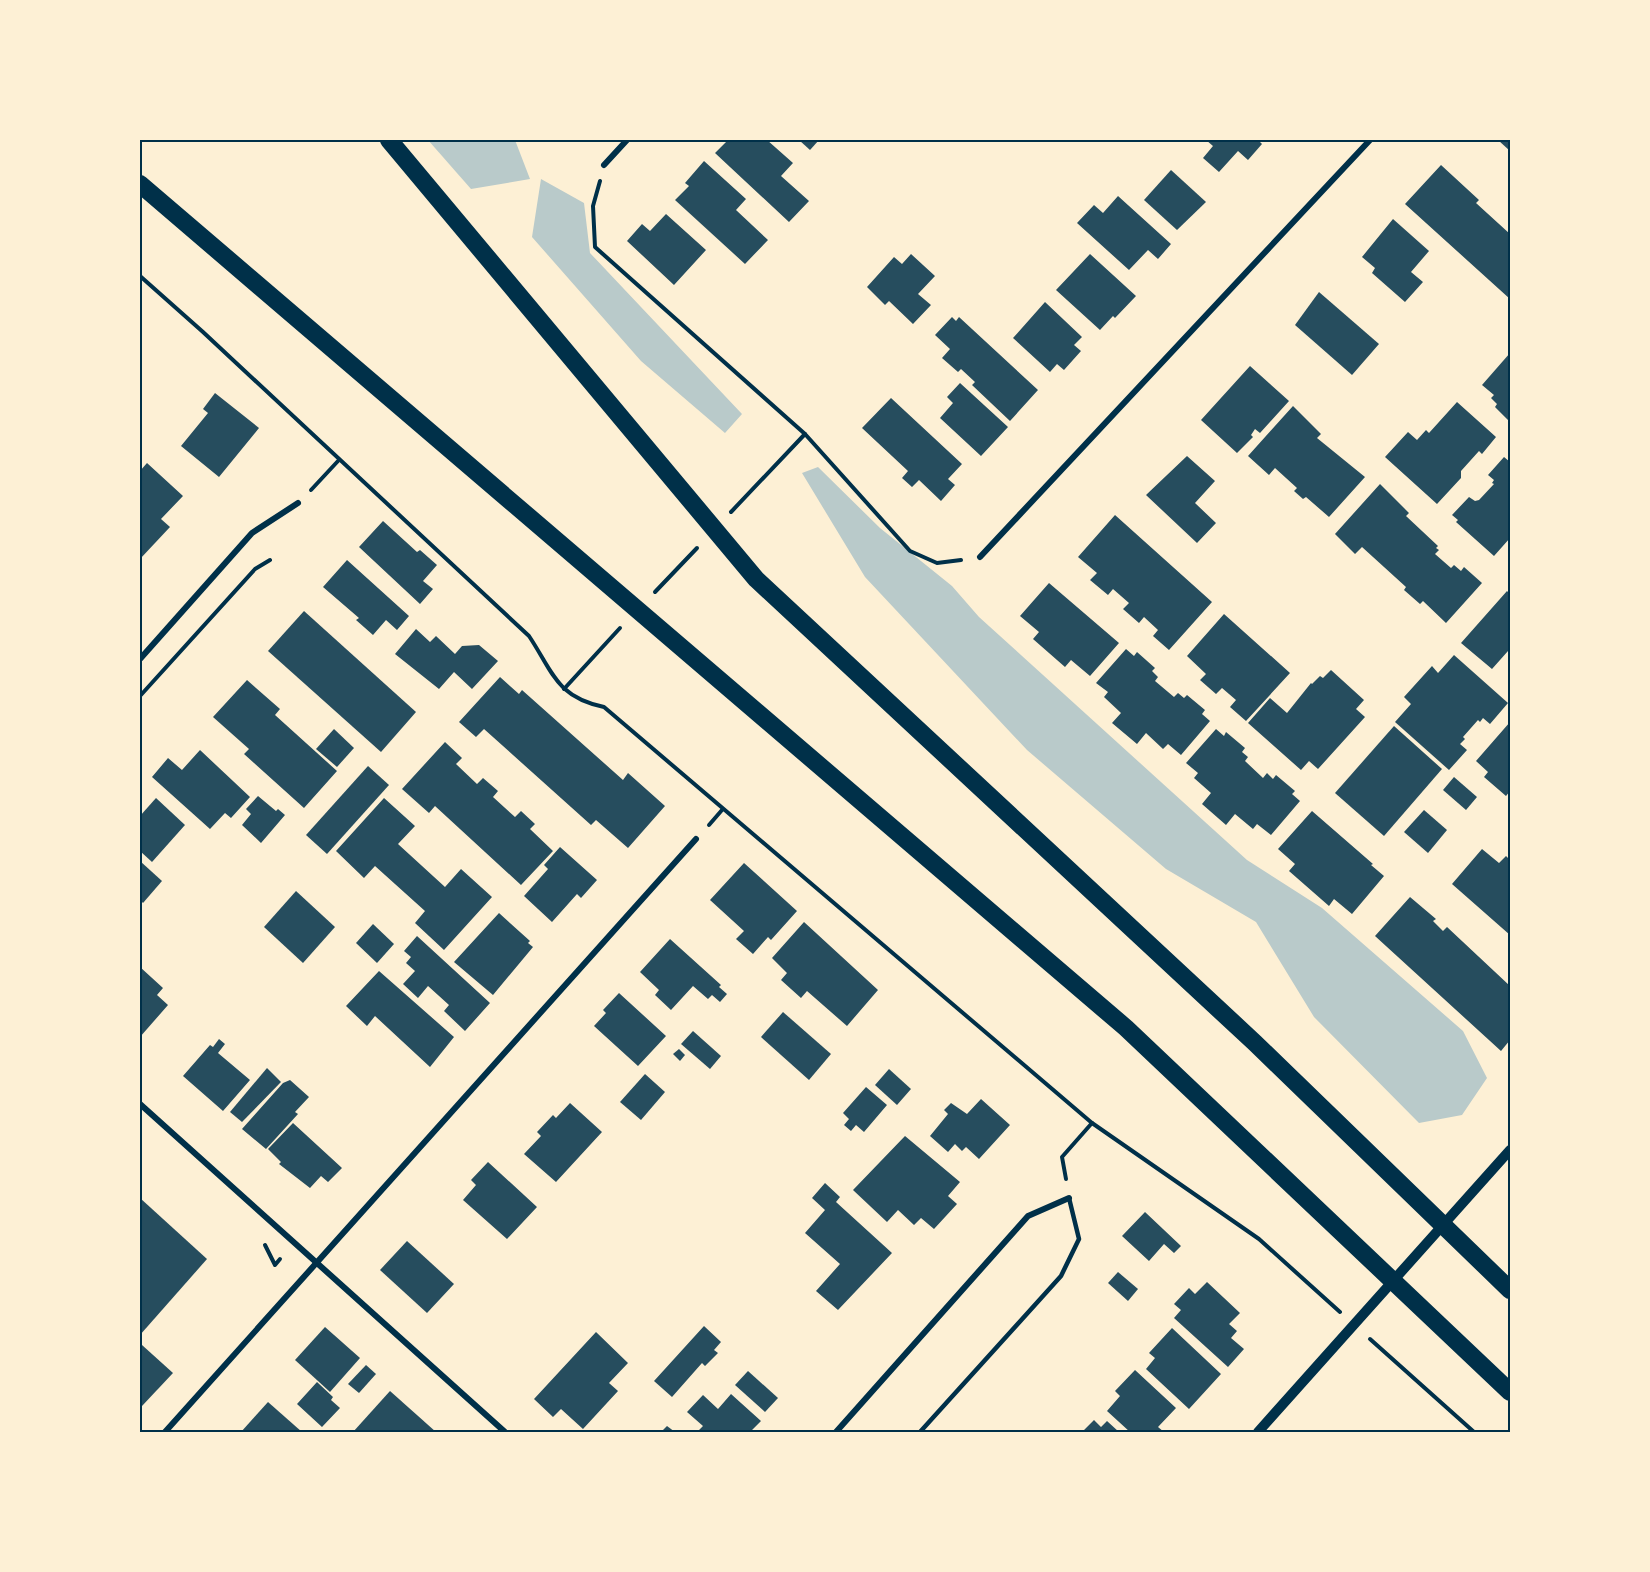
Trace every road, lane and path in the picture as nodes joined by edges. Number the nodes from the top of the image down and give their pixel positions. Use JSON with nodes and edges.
{"nodes":[{"id":1,"x":389,"y":140,"type":"edge"},
{"id":2,"x":627,"y":140,"type":"edge"},
{"id":3,"x":1370,"y":140,"type":"edge"},
{"id":4,"x":604,"y":165,"type":"joint"},
{"id":5,"x":140,"y":184,"type":"edge"},
{"id":6,"x":140,"y":276,"type":"edge"},
{"id":7,"x":805,"y":434,"type":"junction"},
{"id":8,"x":338,"y":460,"type":"junction"},
{"id":9,"x":298,"y":503,"type":"joint"},
{"id":10,"x":723,"y":520,"type":"dead end"},
{"id":11,"x":698,"y":546,"type":"dead end"},
{"id":12,"x":980,"y":557,"type":"joint"},
{"id":13,"x":270,"y":560,"type":"dead end"},
{"id":14,"x":649,"y":598,"type":"dead end"},
{"id":15,"x":624,"y":624,"type":"dead end"},
{"id":16,"x":140,"y":659,"type":"edge"},
{"id":17,"x":564,"y":689,"type":"junction"},
{"id":18,"x":140,"y":696,"type":"edge"},
{"id":19,"x":696,"y":839,"type":"dead end"},
{"id":20,"x":140,"y":1104,"type":"edge"},
{"id":21,"x":1092,"y":1123,"type":"junction"},
{"id":22,"x":1510,"y":1150,"type":"edge"},
{"id":23,"x":1069,"y":1198,"type":"junction"},
{"id":24,"x":318,"y":1264,"type":"junction"},
{"id":25,"x":1510,"y":1290,"type":"edge"},
{"id":26,"x":1345,"y":1316,"type":"dead end"},
{"id":27,"x":1362,"y":1331,"type":"dead end"},
{"id":28,"x":1510,"y":1392,"type":"edge"},
{"id":29,"x":165,"y":1432,"type":"edge"},
{"id":30,"x":505,"y":1432,"type":"edge"},
{"id":31,"x":836,"y":1432,"type":"edge"},
{"id":32,"x":920,"y":1432,"type":"edge"},
{"id":33,"x":1258,"y":1432,"type":"edge"},
{"id":34,"x":1474,"y":1432,"type":"edge"}],
"edges":[{"from":1,"to":25,"type":"highway"},
{"from":2,"to":4,"type":"street"},
{"from":3,"to":12,"type":"street"},
{"from":4,"to":7,"type":"path"},
{"from":5,"to":28,"type":"highway"},
{"from":6,"to":8,"type":"path"},
{"from":7,"to":10,"type":"path"},
{"from":7,"to":12,"type":"path"},
{"from":8,"to":9,"type":"path"},
{"from":8,"to":17,"type":"path"},
{"from":9,"to":16,"type":"street"},
{"from":11,"to":14,"type":"path"},
{"from":13,"to":18,"type":"path"},
{"from":15,"to":17,"type":"path"},
{"from":17,"to":21,"type":"path"},
{"from":19,"to":24,"type":"street"},
{"from":20,"to":24,"type":"street"},
{"from":21,"to":23,"type":"path"},
{"from":21,"to":26,"type":"path"},
{"from":22,"to":33,"type":"street"},
{"from":23,"to":31,"type":"street"},
{"from":23,"to":32,"type":"lane"},
{"from":24,"to":29,"type":"street"},
{"from":24,"to":30,"type":"street"},
{"from":27,"to":34,"type":"path"}]}
